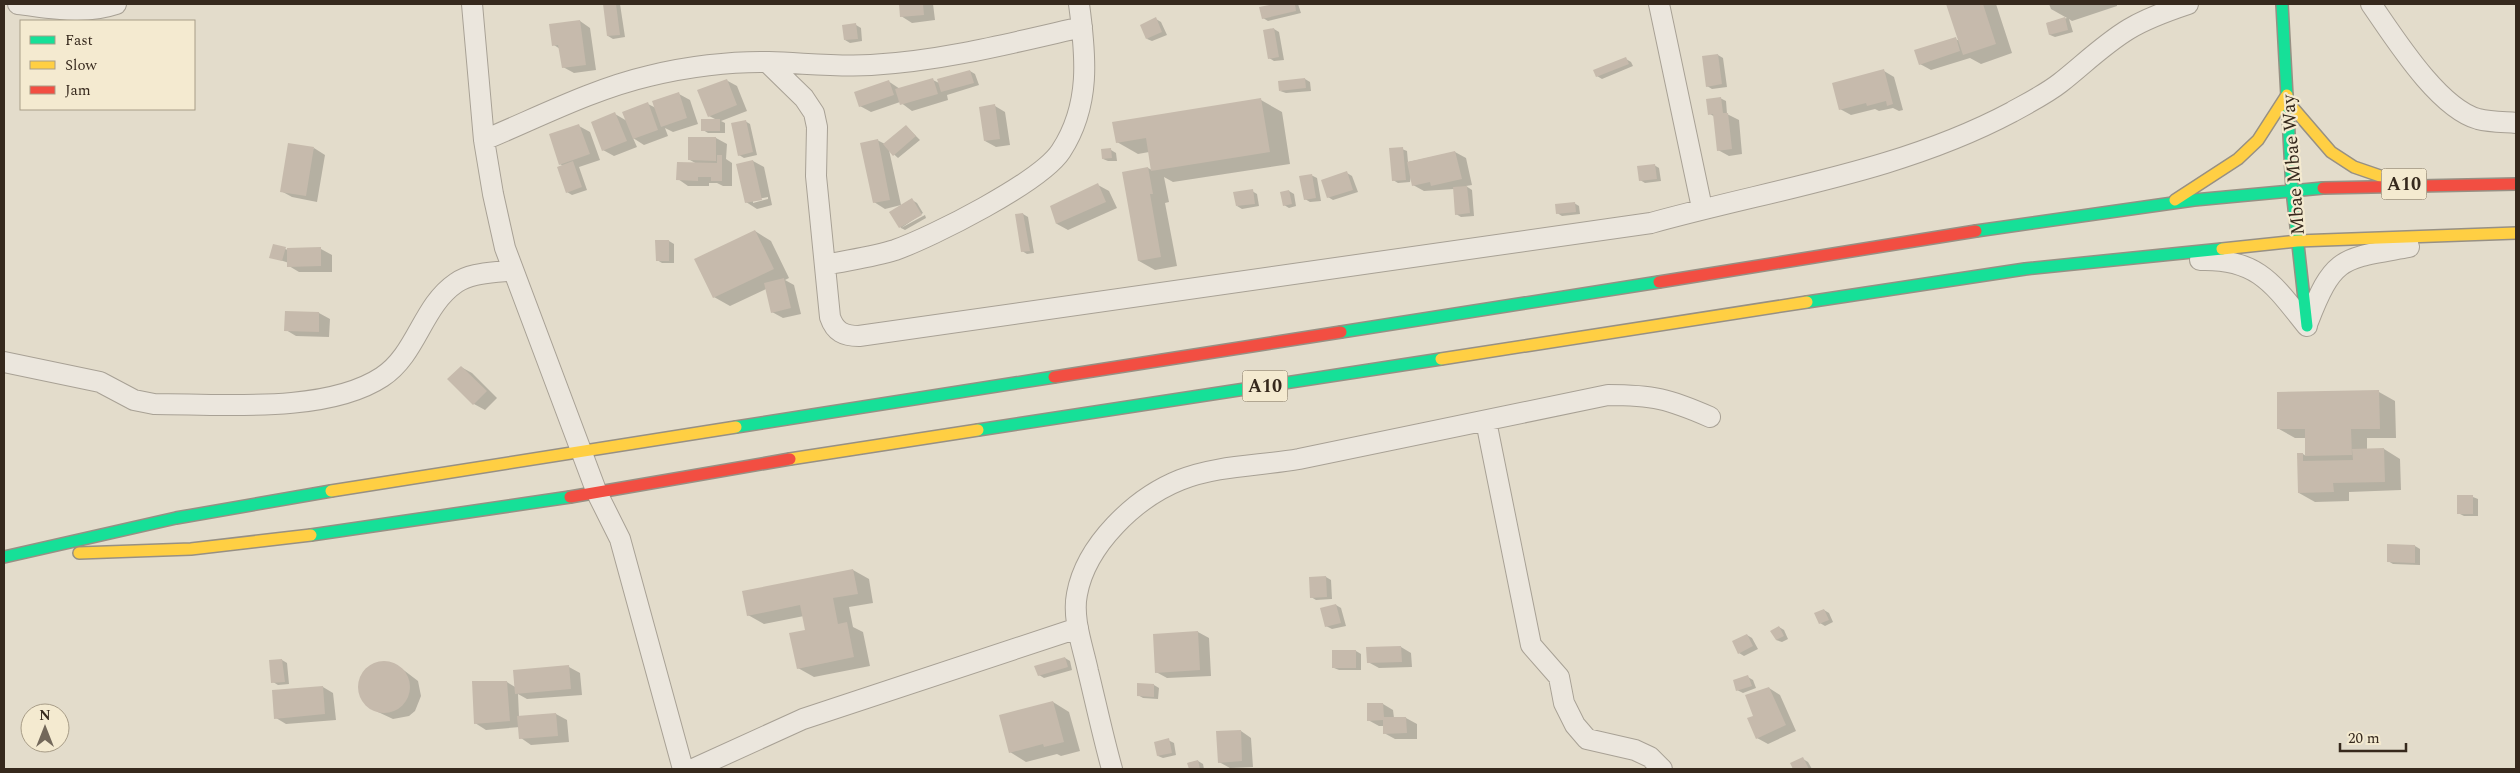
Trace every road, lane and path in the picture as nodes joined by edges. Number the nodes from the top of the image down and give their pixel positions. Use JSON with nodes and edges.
{"nodes":[{"id":1,"x":18,"y":4,"type":"edge"},
{"id":2,"x":116,"y":4,"type":"edge"},
{"id":3,"x":472,"y":4,"type":"edge"},
{"id":4,"x":1079,"y":4,"type":"edge"},
{"id":5,"x":1659,"y":4,"type":"edge"},
{"id":6,"x":2188,"y":4,"type":"edge"},
{"id":7,"x":2282,"y":4,"type":"edge"},
{"id":8,"x":2371,"y":4,"type":"edge"},
{"id":9,"x":1082,"y":27,"type":"junction"},
{"id":10,"x":767,"y":62,"type":"junction"},
{"id":11,"x":2288,"y":98,"type":"junction"},
{"id":12,"x":2516,"y":124,"type":"edge"},
{"id":13,"x":484,"y":140,"type":"junction"},
{"id":14,"x":2403,"y":184,"type":"junction"},
{"id":15,"x":2516,"y":184,"type":"edge"},
{"id":16,"x":2292,"y":190,"type":"junction"},
{"id":17,"x":2169,"y":203,"type":"junction"},
{"id":18,"x":1702,"y":208,"type":"junction"},
{"id":19,"x":2516,"y":233,"type":"edge"},
{"id":20,"x":2481,"y":234,"type":"junction"},
{"id":21,"x":2296,"y":241,"type":"junction"},
{"id":22,"x":825,"y":265,"type":"junction"},
{"id":23,"x":2056,"y":266,"type":"junction"},
{"id":24,"x":512,"y":270,"type":"junction"},
{"id":25,"x":2306,"y":326,"type":"junction"},
{"id":26,"x":4,"y":362,"type":"edge"},
{"id":27,"x":1710,"y":417,"type":"dead end"},
{"id":28,"x":1486,"y":422,"type":"junction"},
{"id":29,"x":582,"y":452,"type":"junction"},
{"id":30,"x":597,"y":493,"type":"junction"},
{"id":31,"x":10,"y":556,"type":"edge"},
{"id":32,"x":1078,"y":628,"type":"junction"},
{"id":33,"x":683,"y":769,"type":"edge"},
{"id":34,"x":694,"y":769,"type":"edge"},
{"id":35,"x":1112,"y":769,"type":"edge"},
{"id":36,"x":1662,"y":769,"type":"edge"}],
"edges":[{"from":1,"to":2,"type":"street"},
{"from":3,"to":13,"type":"street"},
{"from":4,"to":9,"type":"street"},
{"from":5,"to":18,"type":"street"},
{"from":6,"to":18,"type":"street"},
{"from":7,"to":11,"type":"main road","name":"Mbae Mbae Way"},
{"from":8,"to":12,"type":"street"},
{"from":9,"to":10,"type":"street"},
{"from":9,"to":22,"type":"street"},
{"from":10,"to":13,"type":"street"},
{"from":10,"to":22,"type":"street"},
{"from":11,"to":14,"type":"main road"},
{"from":11,"to":16,"type":"main road","name":"Mbae Mbae Way"},
{"from":11,"to":17,"type":"main road"},
{"from":13,"to":24,"type":"street"},
{"from":14,"to":15,"type":"main road","number":"A10"},
{"from":14,"to":16,"type":"main road","number":"A10"},
{"from":16,"to":17,"type":"main road","number":"A10"},
{"from":16,"to":21,"type":"main road","name":"Mbae Mbae Way"},
{"from":17,"to":29,"type":"main road","number":"A10"},
{"from":18,"to":22,"type":"street"},
{"from":19,"to":20,"type":"main road","number":"A10"},
{"from":20,"to":21,"type":"main road","number":"A10"},
{"from":20,"to":25,"type":"street"},
{"from":21,"to":23,"type":"main road","number":"A10"},
{"from":21,"to":25,"type":"main road","name":"Mbae Mbae Way"},
{"from":23,"to":25,"type":"street"},
{"from":23,"to":30,"type":"main road","number":"A10"},
{"from":24,"to":26,"type":"street"},
{"from":24,"to":29,"type":"street"},
{"from":27,"to":28,"type":"street"},
{"from":28,"to":32,"type":"street"},
{"from":28,"to":36,"type":"street"},
{"from":29,"to":30,"type":"street"},
{"from":29,"to":31,"type":"main road","number":"A10"},
{"from":30,"to":31,"type":"main road","number":"A10"},
{"from":30,"to":33,"type":"street"},
{"from":32,"to":34,"type":"street"},
{"from":32,"to":35,"type":"street"}]}
